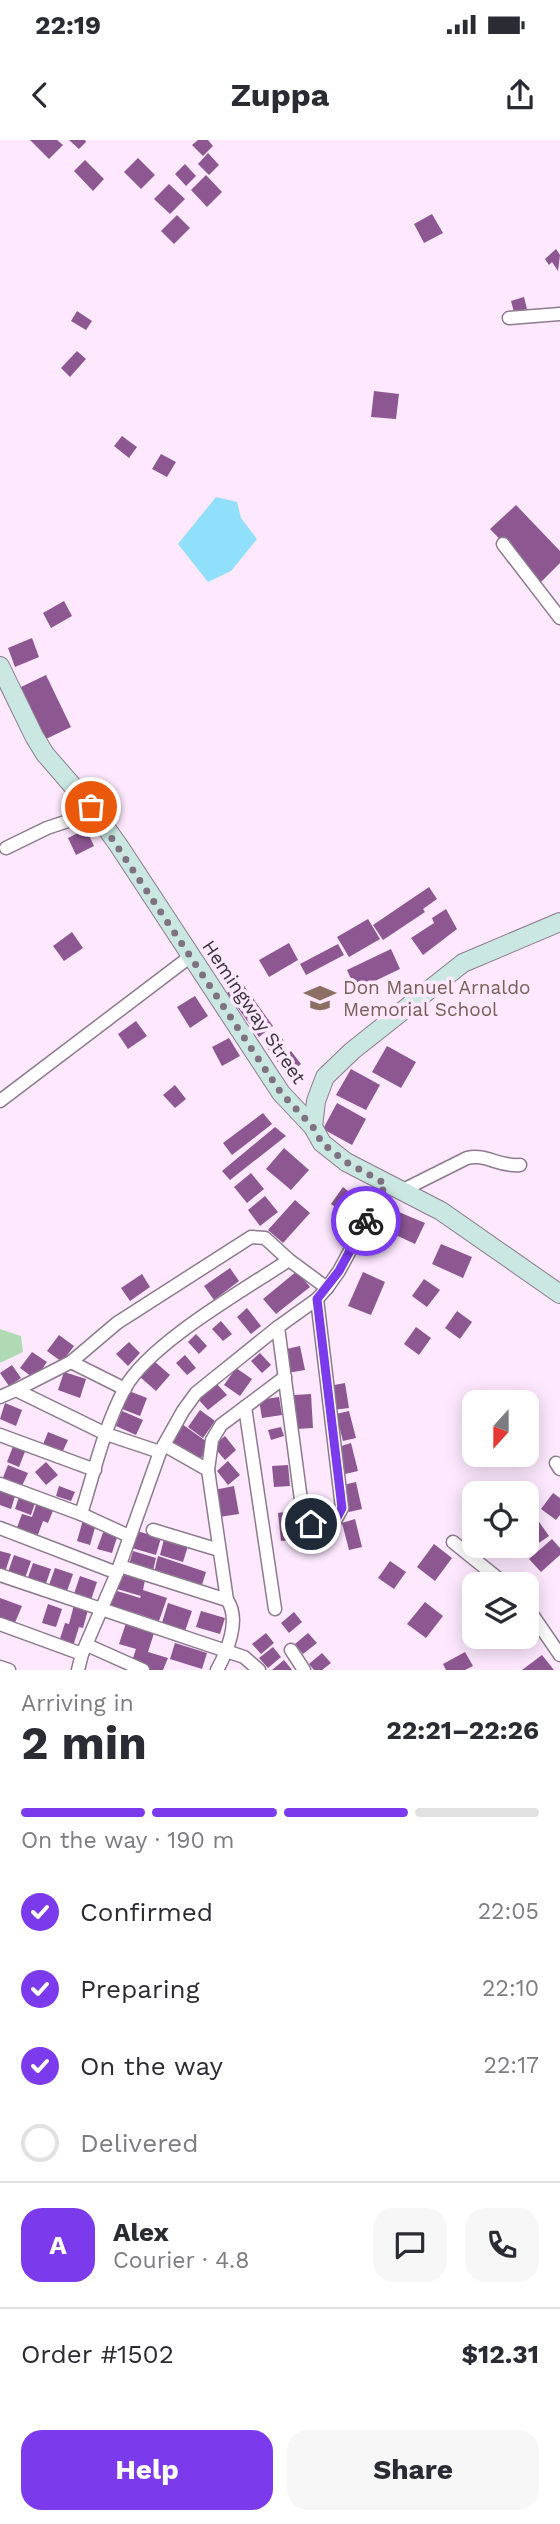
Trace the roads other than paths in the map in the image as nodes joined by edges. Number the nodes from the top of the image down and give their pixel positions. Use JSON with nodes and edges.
{"nodes":[{"id":1,"x":560,"y":314,"type":"edge"},
{"id":2,"x":509,"y":318,"type":"dead end"},
{"id":3,"x":503,"y":544,"type":"dead end"},
{"id":4,"x":560,"y":618,"type":"edge"},
{"id":5,"x":0,"y":666,"type":"edge"},
{"id":6,"x":94,"y":812,"type":"junction"},
{"id":7,"x":6,"y":848,"type":"dead end"},
{"id":8,"x":560,"y":922,"type":"edge"},
{"id":9,"x":191,"y":956,"type":"junction"},
{"id":10,"x":0,"y":1101,"type":"edge"},
{"id":11,"x":313,"y":1127,"type":"junction"},
{"id":12,"x":520,"y":1165,"type":"dead end"},
{"id":13,"x":394,"y":1187,"type":"junction"},
{"id":14,"x":289,"y":1260,"type":"junction"},
{"id":15,"x":327,"y":1289,"type":"junction"},
{"id":16,"x":560,"y":1294,"type":"edge"},
{"id":17,"x":317,"y":1299,"type":"junction"},
{"id":18,"x":278,"y":1326,"type":"junction"},
{"id":19,"x":71,"y":1362,"type":"junction"},
{"id":20,"x":285,"y":1377,"type":"junction"},
{"id":21,"x":125,"y":1389,"type":"junction"},
{"id":22,"x":16,"y":1390,"type":"junction"},
{"id":23,"x":0,"y":1397,"type":"edge"},
{"id":24,"x":245,"y":1407,"type":"junction"},
{"id":25,"x":106,"y":1434,"type":"junction"},
{"id":26,"x":0,"y":1435,"type":"edge"},
{"id":27,"x":162,"y":1449,"type":"junction"},
{"id":28,"x":95,"y":1470,"type":"junction"},
{"id":29,"x":208,"y":1470,"type":"junction"},
{"id":30,"x":0,"y":1484,"type":"edge"},
{"id":31,"x":81,"y":1514,"type":"junction"},
{"id":32,"x":0,"y":1528,"type":"edge"},
{"id":33,"x":153,"y":1530,"type":"dead end"},
{"id":34,"x":129,"y":1536,"type":"junction"},
{"id":35,"x":453,"y":1542,"type":"dead end"},
{"id":36,"x":219,"y":1550,"type":"junction"},
{"id":37,"x":118,"y":1569,"type":"junction"},
{"id":38,"x":490,"y":1572,"type":"edge"},
{"id":39,"x":0,"y":1575,"type":"edge"},
{"id":40,"x":227,"y":1600,"type":"junction"},
{"id":41,"x":275,"y":1609,"type":"dead end"},
{"id":42,"x":103,"y":1610,"type":"junction"},
{"id":43,"x":0,"y":1624,"type":"edge"},
{"id":44,"x":539,"y":1624,"type":"edge"},
{"id":45,"x":84,"y":1649,"type":"junction"},
{"id":46,"x":291,"y":1650,"type":"dead end"},
{"id":47,"x":227,"y":1651,"type":"junction"},
{"id":48,"x":560,"y":1655,"type":"edge"},
{"id":49,"x":0,"y":1667,"type":"edge"},
{"id":50,"x":138,"y":1669,"type":"edge"},
{"id":51,"x":9,"y":1670,"type":"edge"},
{"id":52,"x":78,"y":1670,"type":"edge"},
{"id":53,"x":217,"y":1670,"type":"edge"},
{"id":54,"x":259,"y":1670,"type":"edge"},
{"id":55,"x":304,"y":1670,"type":"edge"}],
"edges":[{"from":1,"to":2,"type":"street"},
{"from":3,"to":4,"type":"street"},
{"from":5,"to":6,"type":"main road","name":"Hemingway Street"},
{"from":6,"to":7,"type":"street"},
{"from":6,"to":9,"type":"main road","name":"Hemingway Street"},
{"from":8,"to":11,"type":"main road"},
{"from":9,"to":10,"type":"street"},
{"from":9,"to":11,"type":"main road","name":"Hemingway Street"},
{"from":11,"to":13,"type":"main road","name":"Hemingway Street"},
{"from":12,"to":13,"type":"street"},
{"from":13,"to":15,"type":"street"},
{"from":13,"to":16,"type":"main road","name":"Hemingway Street"},
{"from":14,"to":15,"type":"street"},
{"from":14,"to":19,"type":"street"},
{"from":14,"to":21,"type":"street"},
{"from":15,"to":17,"type":"street"},
{"from":17,"to":18,"type":"street"},
{"from":17,"to":20,"type":"street"},
{"from":18,"to":20,"type":"street"},
{"from":18,"to":27,"type":"street"},
{"from":19,"to":21,"type":"street"},
{"from":19,"to":22,"type":"street"},
{"from":20,"to":24,"type":"street"},
{"from":21,"to":25,"type":"street"},
{"from":22,"to":23,"type":"street"},
{"from":22,"to":25,"type":"street"},
{"from":24,"to":29,"type":"street"},
{"from":24,"to":41,"type":"street"},
{"from":25,"to":27,"type":"street"},
{"from":25,"to":28,"type":"street"},
{"from":26,"to":28,"type":"street"},
{"from":27,"to":29,"type":"street"},
{"from":27,"to":34,"type":"street"},
{"from":28,"to":31,"type":"street"},
{"from":29,"to":36,"type":"street"},
{"from":30,"to":31,"type":"street"},
{"from":31,"to":34,"type":"street"},
{"from":32,"to":37,"type":"street"},
{"from":33,"to":36,"type":"street"},
{"from":34,"to":37,"type":"street"},
{"from":35,"to":38,"type":"street"},
{"from":36,"to":40,"type":"street"},
{"from":37,"to":40,"type":"street"},
{"from":37,"to":42,"type":"street"},
{"from":39,"to":42,"type":"street"},
{"from":40,"to":47,"type":"street"},
{"from":42,"to":45,"type":"street"},
{"from":42,"to":47,"type":"street"},
{"from":43,"to":45,"type":"street"},
{"from":44,"to":48,"type":"street"},
{"from":45,"to":50,"type":"street"},
{"from":45,"to":52,"type":"street"},
{"from":46,"to":55,"type":"street"},
{"from":47,"to":53,"type":"street"},
{"from":47,"to":54,"type":"street"},
{"from":49,"to":51,"type":"street"}]}
